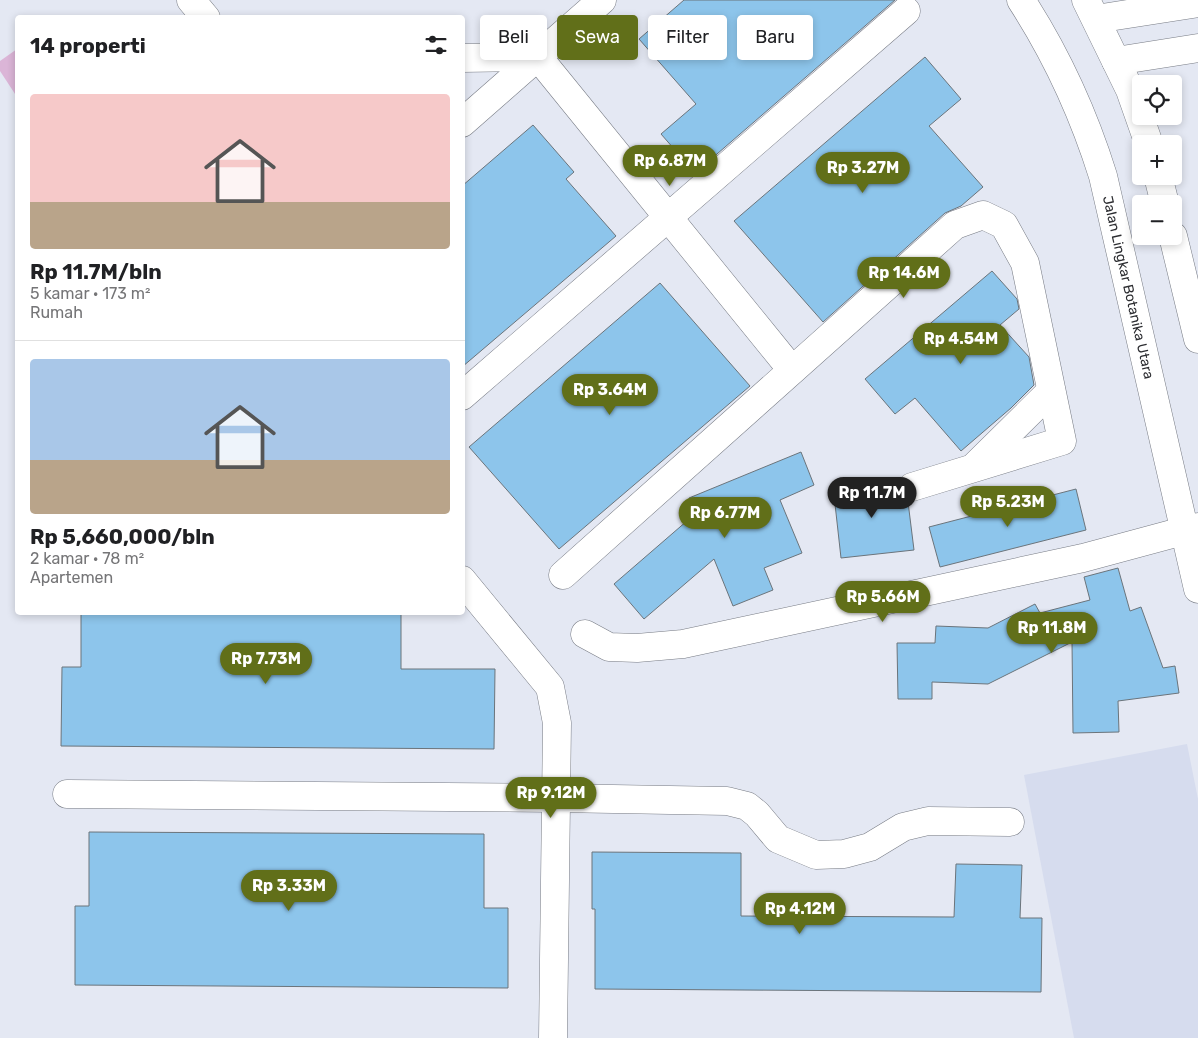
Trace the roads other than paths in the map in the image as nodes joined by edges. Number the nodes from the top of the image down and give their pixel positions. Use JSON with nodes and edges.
{"nodes":[{"id":1,"x":191,"y":0,"type":"edge"},
{"id":2,"x":602,"y":0,"type":"edge"},
{"id":3,"x":1021,"y":0,"type":"edge"},
{"id":4,"x":1198,"y":3,"type":"edge"},
{"id":5,"x":1091,"y":10,"type":"edge"},
{"id":6,"x":906,"y":11,"type":"dead end"},
{"id":7,"x":204,"y":15,"type":"edge"},
{"id":8,"x":1198,"y":48,"type":"edge"},
{"id":9,"x":547,"y":49,"type":"edge"},
{"id":10,"x":465,"y":58,"type":"edge"},
{"id":11,"x":480,"y":58,"type":"edge"},
{"id":12,"x":535,"y":60,"type":"edge"},
{"id":13,"x":540,"y":60,"type":"edge"},
{"id":14,"x":1116,"y":60,"type":"junction"},
{"id":15,"x":465,"y":120,"type":"edge"},
{"id":16,"x":1146,"y":135,"type":"edge"},
{"id":17,"x":668,"y":217,"type":"junction"},
{"id":18,"x":1175,"y":245,"type":"edge"},
{"id":19,"x":1198,"y":339,"type":"edge"},
{"id":20,"x":792,"y":370,"type":"junction"},
{"id":21,"x":1051,"y":391,"type":"junction"},
{"id":22,"x":465,"y":393,"type":"edge"},
{"id":23,"x":972,"y":469,"type":"junction"},
{"id":24,"x":912,"y":487,"type":"dead end"},
{"id":25,"x":1191,"y":529,"type":"edge"},
{"id":26,"x":562,"y":576,"type":"dead end"},
{"id":27,"x":465,"y":584,"type":"edge"},
{"id":28,"x":1198,"y":589,"type":"edge"},
{"id":29,"x":585,"y":634,"type":"dead end"},
{"id":30,"x":67,"y":794,"type":"dead end"},
{"id":31,"x":556,"y":798,"type":"junction"},
{"id":32,"x":1010,"y":822,"type":"dead end"},
{"id":33,"x":552,"y":1038,"type":"edge"}],
"edges":[{"from":1,"to":7,"type":"street"},
{"from":2,"to":9,"type":"street"},
{"from":3,"to":25,"type":"street","name":"Jalan Lingkar Botanika Utara"},
{"from":4,"to":5,"type":"street"},
{"from":5,"to":14,"type":"street"},
{"from":6,"to":17,"type":"street"},
{"from":8,"to":14,"type":"street"},
{"from":10,"to":11,"type":"street"},
{"from":12,"to":15,"type":"street"},
{"from":13,"to":17,"type":"street"},
{"from":14,"to":16,"type":"street"},
{"from":17,"to":20,"type":"street"},
{"from":17,"to":22,"type":"street"},
{"from":18,"to":19,"type":"street"},
{"from":20,"to":21,"type":"street"},
{"from":20,"to":26,"type":"street"},
{"from":21,"to":23,"type":"street"},
{"from":21,"to":23,"type":"street"},
{"from":23,"to":24,"type":"street"},
{"from":25,"to":28,"type":"street","name":"Jalan Lingkar Botanika Utara"},
{"from":25,"to":29,"type":"street"},
{"from":27,"to":31,"type":"street"},
{"from":30,"to":31,"type":"street"},
{"from":31,"to":32,"type":"street"},
{"from":31,"to":33,"type":"street"}]}
